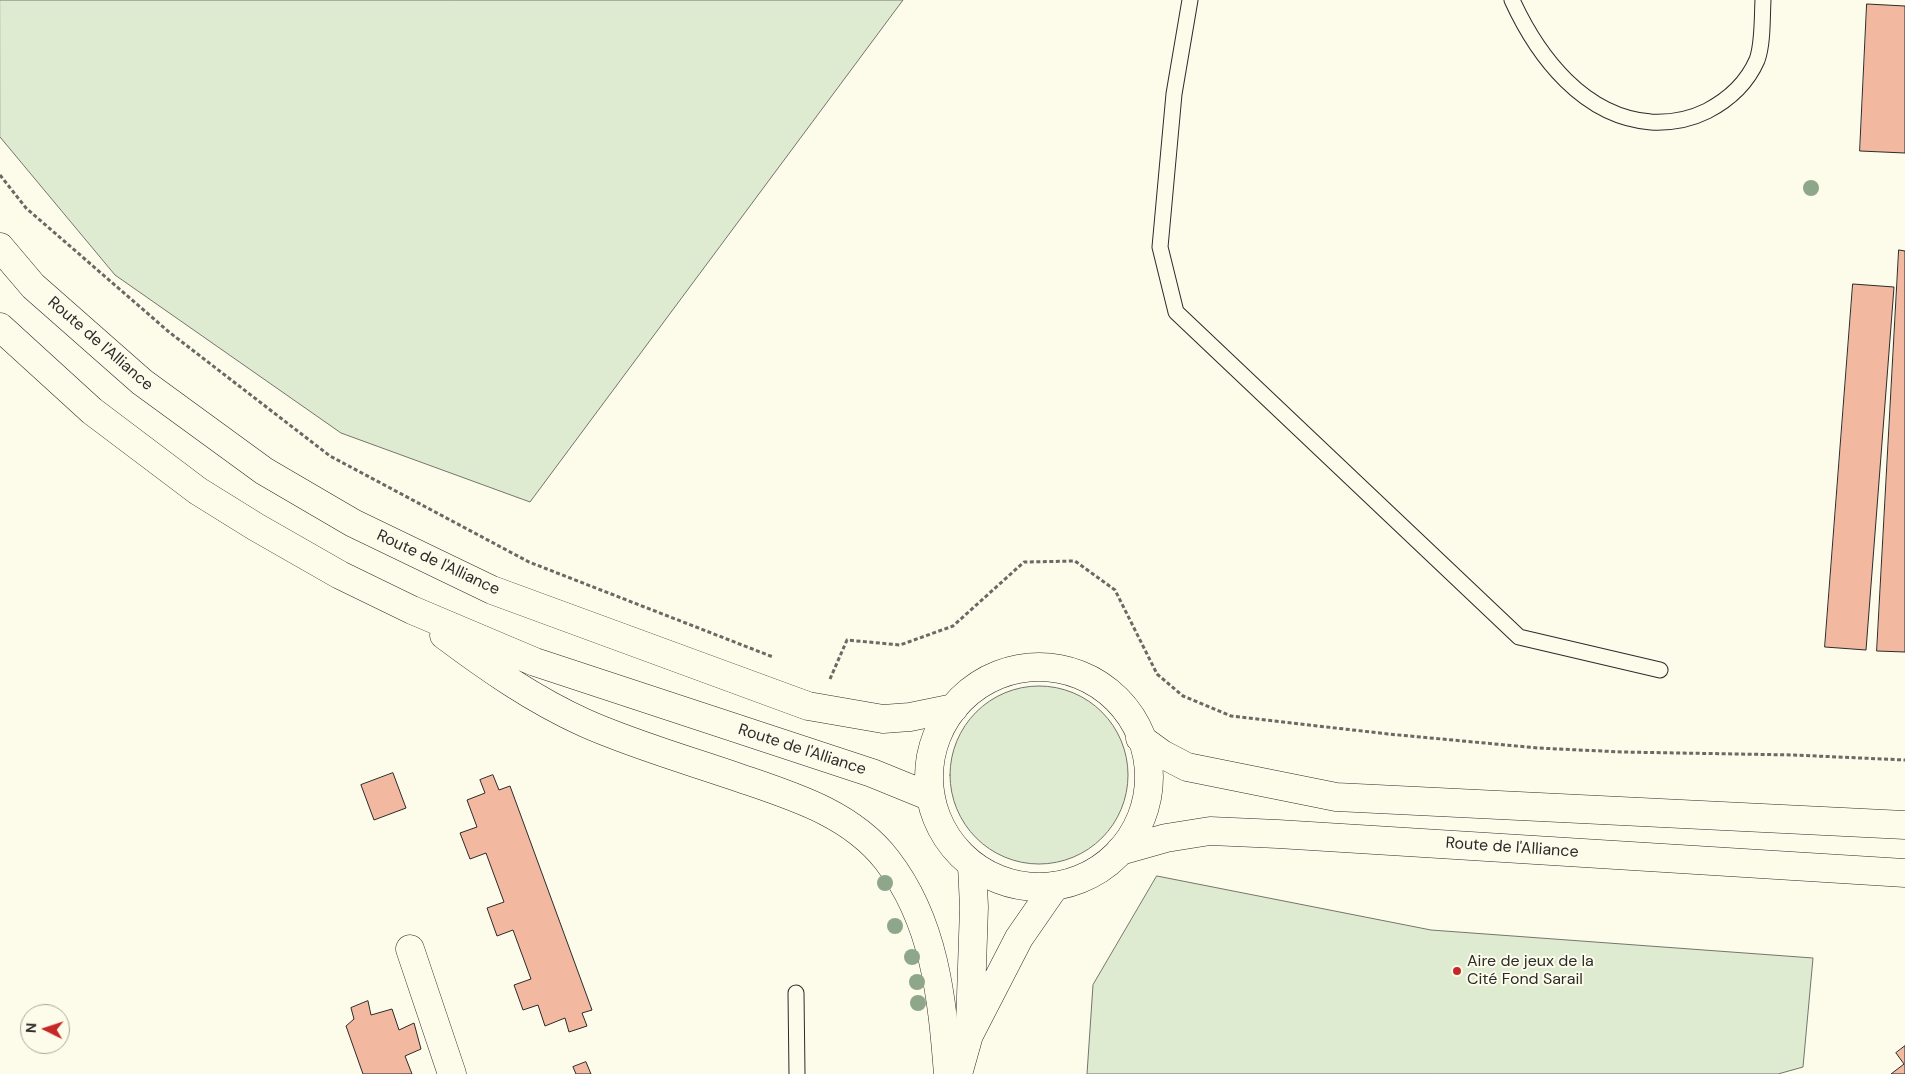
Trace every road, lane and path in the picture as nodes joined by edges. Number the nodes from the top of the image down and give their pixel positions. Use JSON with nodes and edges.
{"nodes":[{"id":1,"x":1190,"y":0,"type":"edge"},
{"id":2,"x":1512,"y":0,"type":"edge"},
{"id":3,"x":1763,"y":0,"type":"edge"},
{"id":4,"x":0,"y":175,"type":"edge"},
{"id":5,"x":0,"y":247,"type":"edge"},
{"id":6,"x":0,"y":327,"type":"edge"},
{"id":7,"x":412,"y":610,"type":"junction"},
{"id":8,"x":775,"y":658,"type":"dead end"},
{"id":9,"x":1660,"y":670,"type":"dead end"},
{"id":10,"x":830,"y":679,"type":"dead end"},
{"id":11,"x":954,"y":708,"type":"junction"},
{"id":12,"x":1140,"y":738,"type":"junction"},
{"id":13,"x":1905,"y":760,"type":"edge"},
{"id":14,"x":931,"y":797,"type":"junction"},
{"id":15,"x":1905,"y":825,"type":"edge"},
{"id":16,"x":1120,"y":851,"type":"junction"},
{"id":17,"x":972,"y":865,"type":"junction"},
{"id":18,"x":1905,"y":873,"type":"edge"},
{"id":19,"x":1056,"y":886,"type":"junction"},
{"id":20,"x":410,"y":950,"type":"dead end"},
{"id":21,"x":796,"y":993,"type":"dead end"},
{"id":22,"x":969,"y":1035,"type":"junction"},
{"id":23,"x":452,"y":1074,"type":"edge"},
{"id":24,"x":797,"y":1074,"type":"edge"},
{"id":25,"x":948,"y":1074,"type":"edge"},
{"id":26,"x":958,"y":1074,"type":"edge"}],
"edges":[{"from":1,"to":9,"type":"lane"},
{"from":2,"to":3,"type":"lane"},
{"from":4,"to":8,"type":"path"},
{"from":5,"to":11,"type":"main road","name":"Route de l'Alliance"},
{"from":6,"to":7,"type":"main road","name":"Route de l'Alliance"},
{"from":7,"to":14,"type":"main road","name":"Route de l'Alliance"},
{"from":7,"to":25,"type":"main road"},
{"from":10,"to":13,"type":"path"},
{"from":11,"to":12,"type":"main road"},
{"from":11,"to":14,"type":"main road"},
{"from":12,"to":15,"type":"main road"},
{"from":12,"to":16,"type":"main road"},
{"from":14,"to":17,"type":"main road"},
{"from":16,"to":18,"type":"main road","name":"Route de l'Alliance"},
{"from":16,"to":19,"type":"main road"},
{"from":17,"to":19,"type":"main road"},
{"from":17,"to":22,"type":"main road"},
{"from":19,"to":22,"type":"main road"},
{"from":20,"to":23,"type":"main road"},
{"from":21,"to":24,"type":"lane"},
{"from":22,"to":26,"type":"main road"}]}
